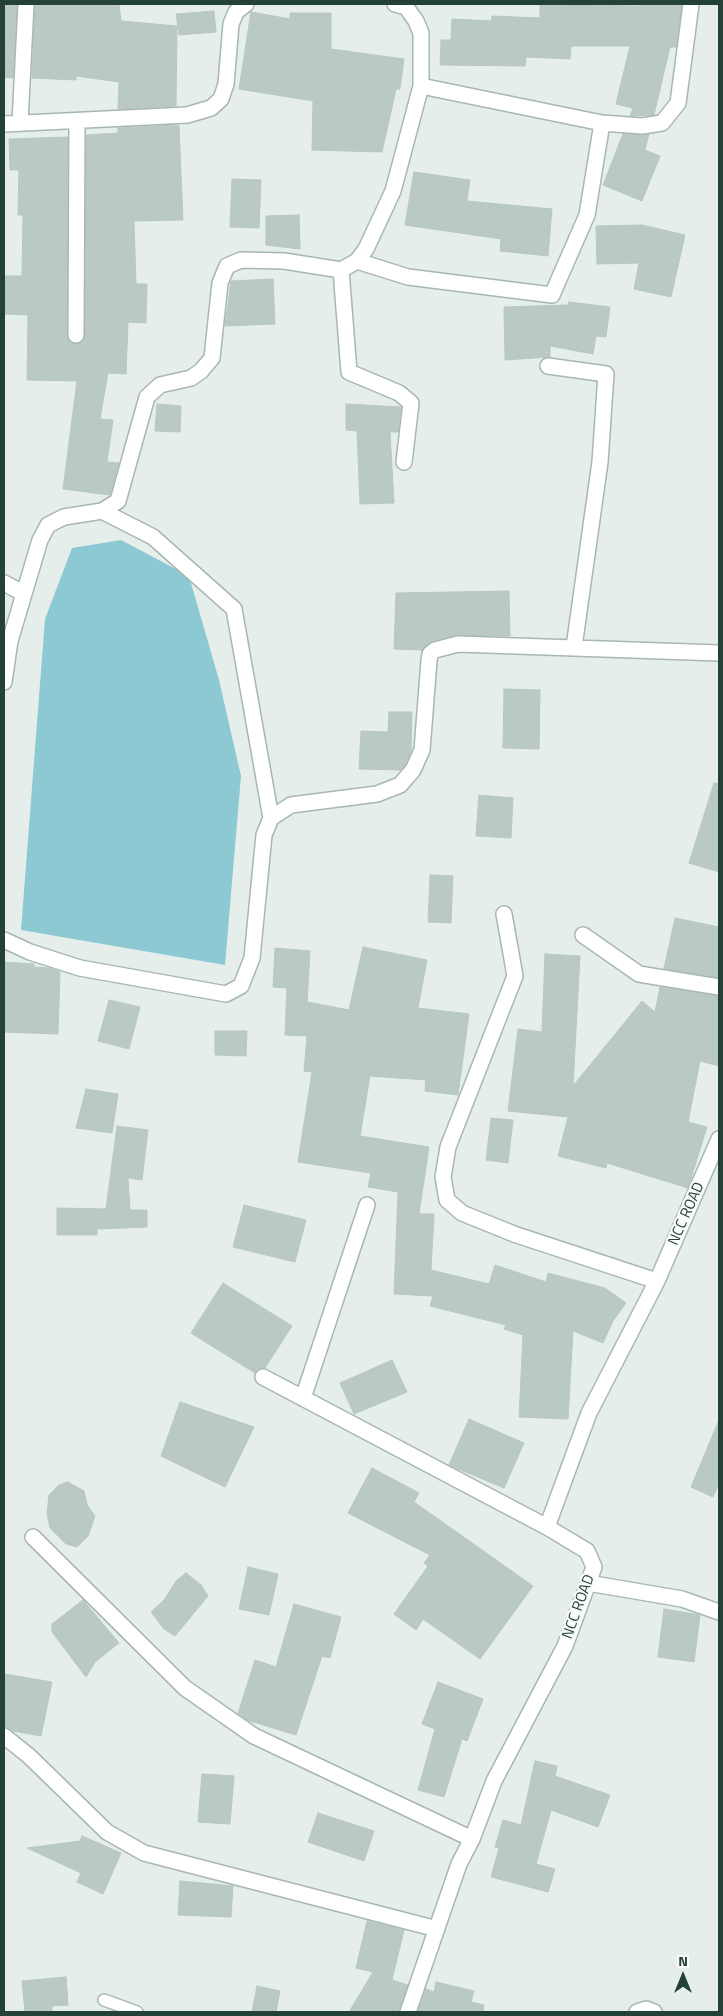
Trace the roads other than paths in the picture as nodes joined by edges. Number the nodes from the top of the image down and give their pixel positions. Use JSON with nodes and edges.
{"nodes":[{"id":1,"x":26,"y":4,"type":"edge"},
{"id":2,"x":246,"y":4,"type":"edge"},
{"id":3,"x":395,"y":4,"type":"edge"},
{"id":4,"x":692,"y":4,"type":"edge"},
{"id":5,"x":420,"y":86,"type":"junction"},
{"id":6,"x":77,"y":122,"type":"junction"},
{"id":7,"x":20,"y":123,"type":"junction"},
{"id":8,"x":602,"y":123,"type":"junction"},
{"id":9,"x":4,"y":124,"type":"edge"},
{"id":10,"x":358,"y":260,"type":"junction"},
{"id":11,"x":341,"y":270,"type":"junction"},
{"id":12,"x":76,"y":335,"type":"dead end"},
{"id":13,"x":548,"y":366,"type":"dead end"},
{"id":14,"x":404,"y":462,"type":"dead end"},
{"id":15,"x":102,"y":511,"type":"junction"},
{"id":16,"x":4,"y":583,"type":"edge"},
{"id":17,"x":23,"y":593,"type":"junction"},
{"id":18,"x":574,"y":646,"type":"junction"},
{"id":19,"x":719,"y":653,"type":"edge"},
{"id":20,"x":4,"y":682,"type":"edge"},
{"id":21,"x":271,"y":818,"type":"junction"},
{"id":22,"x":504,"y":914,"type":"dead end"},
{"id":23,"x":583,"y":935,"type":"dead end"},
{"id":24,"x":4,"y":940,"type":"edge"},
{"id":25,"x":719,"y":987,"type":"edge"},
{"id":26,"x":719,"y":1139,"type":"edge"},
{"id":27,"x":367,"y":1205,"type":"dead end"},
{"id":28,"x":657,"y":1281,"type":"junction"},
{"id":29,"x":263,"y":1377,"type":"dead end"},
{"id":30,"x":303,"y":1398,"type":"junction"},
{"id":31,"x":547,"y":1527,"type":"junction"},
{"id":32,"x":33,"y":1537,"type":"dead end"},
{"id":33,"x":588,"y":1583,"type":"junction"},
{"id":34,"x":719,"y":1612,"type":"edge"},
{"id":35,"x":4,"y":1736,"type":"edge"},
{"id":36,"x":472,"y":1839,"type":"junction"},
{"id":37,"x":437,"y":1928,"type":"junction"},
{"id":38,"x":104,"y":2000,"type":"dead end"},
{"id":39,"x":137,"y":2012,"type":"edge"},
{"id":40,"x":408,"y":2012,"type":"edge"},
{"id":41,"x":637,"y":2012,"type":"edge"},
{"id":42,"x":654,"y":2012,"type":"edge"}],
"edges":[{"from":1,"to":7,"type":"street"},
{"from":2,"to":6,"type":"street"},
{"from":3,"to":5,"type":"street"},
{"from":4,"to":8,"type":"street"},
{"from":5,"to":8,"type":"street"},
{"from":5,"to":10,"type":"street"},
{"from":6,"to":7,"type":"street"},
{"from":6,"to":12,"type":"street"},
{"from":7,"to":9,"type":"street"},
{"from":8,"to":10,"type":"street"},
{"from":10,"to":11,"type":"street"},
{"from":11,"to":14,"type":"street"},
{"from":11,"to":15,"type":"street"},
{"from":13,"to":18,"type":"street"},
{"from":15,"to":17,"type":"street"},
{"from":15,"to":21,"type":"street"},
{"from":16,"to":17,"type":"street"},
{"from":17,"to":20,"type":"street"},
{"from":18,"to":19,"type":"street"},
{"from":18,"to":21,"type":"street"},
{"from":21,"to":24,"type":"street"},
{"from":22,"to":28,"type":"street"},
{"from":23,"to":25,"type":"street"},
{"from":26,"to":28,"type":"street","name":"NCC ROAD"},
{"from":27,"to":30,"type":"street"},
{"from":28,"to":31,"type":"street","name":"NCC ROAD"},
{"from":29,"to":30,"type":"street"},
{"from":30,"to":31,"type":"street"},
{"from":31,"to":33,"type":"street","name":"NCC ROAD"},
{"from":32,"to":36,"type":"street"},
{"from":33,"to":34,"type":"street"},
{"from":33,"to":36,"type":"street","name":"NCC ROAD"},
{"from":35,"to":37,"type":"street"},
{"from":36,"to":37,"type":"street","name":"NCC ROAD"},
{"from":37,"to":40,"type":"street","name":"NCC ROAD"},
{"from":38,"to":39,"type":"lane"},
{"from":41,"to":42,"type":"street"}]}
